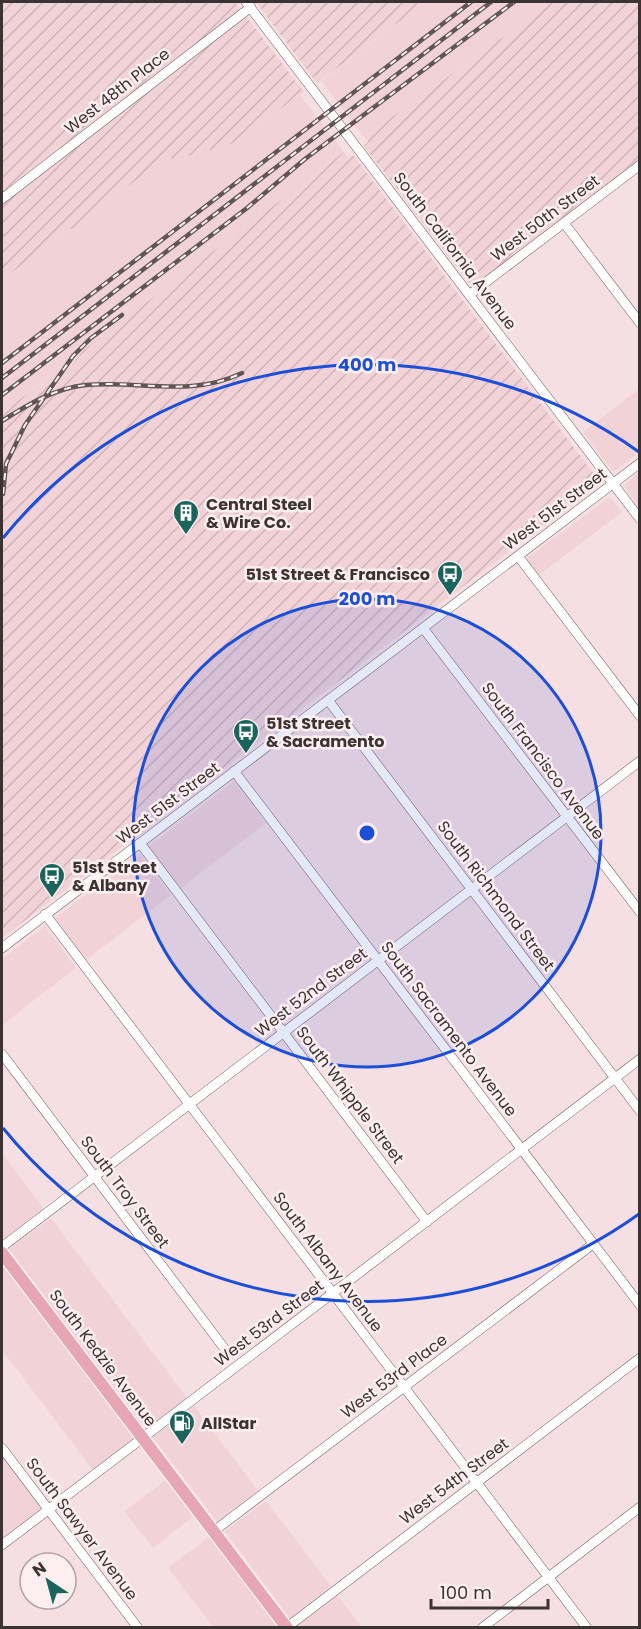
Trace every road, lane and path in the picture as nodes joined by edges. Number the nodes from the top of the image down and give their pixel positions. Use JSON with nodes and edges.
{"nodes":[{"id":1,"x":248,"y":4,"type":"edge"},
{"id":2,"x":639,"y":165,"type":"edge"},
{"id":3,"x":2,"y":199,"type":"edge"},
{"id":4,"x":564,"y":223,"type":"junction"},
{"id":5,"x":469,"y":295,"type":"junction"},
{"id":6,"x":639,"y":323,"type":"edge"},
{"id":7,"x":639,"y":463,"type":"edge"},
{"id":8,"x":613,"y":484,"type":"junction"},
{"id":9,"x":639,"y":519,"type":"edge"},
{"id":10,"x":518,"y":556,"type":"junction"},
{"id":11,"x":423,"y":628,"type":"junction"},
{"id":12,"x":328,"y":700,"type":"junction"},
{"id":13,"x":639,"y":716,"type":"edge"},
{"id":14,"x":639,"y":761,"type":"edge"},
{"id":15,"x":234,"y":771,"type":"junction"},
{"id":16,"x":567,"y":817,"type":"junction"},
{"id":17,"x":140,"y":843,"type":"junction"},
{"id":18,"x":472,"y":889,"type":"junction"},
{"id":19,"x":639,"y":912,"type":"edge"},
{"id":20,"x":45,"y":915,"type":"junction"},
{"id":21,"x":2,"y":948,"type":"edge"},
{"id":22,"x":378,"y":960,"type":"junction"},
{"id":23,"x":284,"y":1032,"type":"junction"},
{"id":24,"x":2,"y":1054,"type":"edge"},
{"id":25,"x":639,"y":1059,"type":"edge"},
{"id":26,"x":615,"y":1078,"type":"junction"},
{"id":27,"x":189,"y":1104,"type":"junction"},
{"id":28,"x":639,"y":1110,"type":"edge"},
{"id":29,"x":521,"y":1149,"type":"junction"},
{"id":30,"x":94,"y":1176,"type":"junction"},
{"id":31,"x":427,"y":1222,"type":"junction"},
{"id":32,"x":593,"y":1244,"type":"junction"},
{"id":33,"x":2,"y":1247,"type":"edge"},
{"id":34,"x":2,"y":1252,"type":"edge"},
{"id":35,"x":333,"y":1293,"type":"junction"},
{"id":36,"x":639,"y":1305,"type":"edge"},
{"id":37,"x":224,"y":1348,"type":"dead end"},
{"id":38,"x":639,"y":1358,"type":"edge"},
{"id":39,"x":404,"y":1387,"type":"junction"},
{"id":40,"x":142,"y":1438,"type":"junction"},
{"id":41,"x":2,"y":1448,"type":"edge"},
{"id":42,"x":477,"y":1482,"type":"junction"},
{"id":43,"x":639,"y":1508,"type":"edge"},
{"id":44,"x":48,"y":1509,"type":"junction"},
{"id":45,"x":214,"y":1532,"type":"junction"},
{"id":46,"x":2,"y":1545,"type":"edge"},
{"id":47,"x":549,"y":1577,"type":"junction"},
{"id":48,"x":286,"y":1627,"type":"edge"},
{"id":49,"x":138,"y":1628,"type":"edge"},
{"id":50,"x":482,"y":1628,"type":"edge"},
{"id":51,"x":587,"y":1628,"type":"edge"}],
"edges":[{"from":1,"to":3,"type":"street","name":"West 48th Place"},
{"from":1,"to":5,"type":"street","name":"South California Avenue"},
{"from":2,"to":4,"type":"street","name":"West 50th Street"},
{"from":4,"to":5,"type":"street","name":"West 50th Street"},
{"from":4,"to":6,"type":"street"},
{"from":5,"to":8,"type":"street","name":"South California Avenue"},
{"from":7,"to":8,"type":"street","name":"West 51st Street"},
{"from":8,"to":9,"type":"street","name":"South California Avenue"},
{"from":8,"to":10,"type":"street","name":"West 51st Street"},
{"from":10,"to":11,"type":"street","name":"West 51st Street"},
{"from":10,"to":13,"type":"street"},
{"from":11,"to":12,"type":"street","name":"West 51st Street"},
{"from":11,"to":16,"type":"street","name":"South Francisco Avenue"},
{"from":12,"to":15,"type":"street","name":"West 51st Street"},
{"from":12,"to":18,"type":"street","name":"South Richmond Street"},
{"from":14,"to":16,"type":"street","name":"West 52nd Street"},
{"from":15,"to":17,"type":"street","name":"West 51st Street"},
{"from":15,"to":22,"type":"street","name":"South Sacramento Avenue"},
{"from":16,"to":18,"type":"street","name":"West 52nd Street"},
{"from":16,"to":19,"type":"street","name":"South Francisco Avenue"},
{"from":17,"to":20,"type":"street","name":"West 51st Street"},
{"from":17,"to":23,"type":"street","name":"South Whipple Street"},
{"from":18,"to":22,"type":"street","name":"West 52nd Street"},
{"from":18,"to":26,"type":"street","name":"South Richmond Street"},
{"from":20,"to":21,"type":"street","name":"West 51st Street"},
{"from":20,"to":27,"type":"street","name":"South Albany Avenue"},
{"from":22,"to":23,"type":"street","name":"West 52nd Street"},
{"from":22,"to":29,"type":"street","name":"South Sacramento Avenue"},
{"from":23,"to":27,"type":"street","name":"West 52nd Street"},
{"from":23,"to":31,"type":"street","name":"South Whipple Street"},
{"from":24,"to":30,"type":"street","name":"South Troy Street"},
{"from":25,"to":26,"type":"street","name":"West 53rd Street"},
{"from":26,"to":28,"type":"street","name":"South Richmond Street"},
{"from":26,"to":29,"type":"street","name":"West 53rd Street"},
{"from":27,"to":30,"type":"street","name":"West 52nd Street"},
{"from":27,"to":35,"type":"street","name":"South Albany Avenue"},
{"from":29,"to":31,"type":"street","name":"West 53rd Street"},
{"from":29,"to":32,"type":"street","name":"South Sacramento Avenue"},
{"from":30,"to":33,"type":"street","name":"West 52nd Street"},
{"from":30,"to":37,"type":"street","name":"South Troy Street"},
{"from":31,"to":35,"type":"street","name":"West 53rd Street"},
{"from":32,"to":36,"type":"street","name":"South Sacramento Avenue"},
{"from":32,"to":39,"type":"street","name":"West 53rd Place"},
{"from":34,"to":40,"type":"main road","name":"South Kedzie Avenue"},
{"from":35,"to":39,"type":"street","name":"South Albany Avenue"},
{"from":35,"to":40,"type":"street","name":"West 53rd Street"},
{"from":38,"to":42,"type":"street","name":"West 54th Street"},
{"from":39,"to":42,"type":"street","name":"South Albany Avenue"},
{"from":39,"to":45,"type":"street","name":"West 53rd Place"},
{"from":40,"to":44,"type":"street","name":"West 53rd Street"},
{"from":40,"to":45,"type":"main road","name":"South Kedzie Avenue"},
{"from":41,"to":44,"type":"street","name":"South Sawyer Avenue"},
{"from":42,"to":47,"type":"street","name":"South Albany Avenue"},
{"from":42,"to":48,"type":"street","name":"West 54th Street"},
{"from":43,"to":47,"type":"street"},
{"from":44,"to":46,"type":"street","name":"West 53rd Street"},
{"from":44,"to":49,"type":"street","name":"South Sawyer Avenue"},
{"from":45,"to":48,"type":"main road","name":"South Kedzie Avenue"},
{"from":47,"to":50,"type":"street"},
{"from":47,"to":51,"type":"street","name":"South Albany Avenue"}]}
